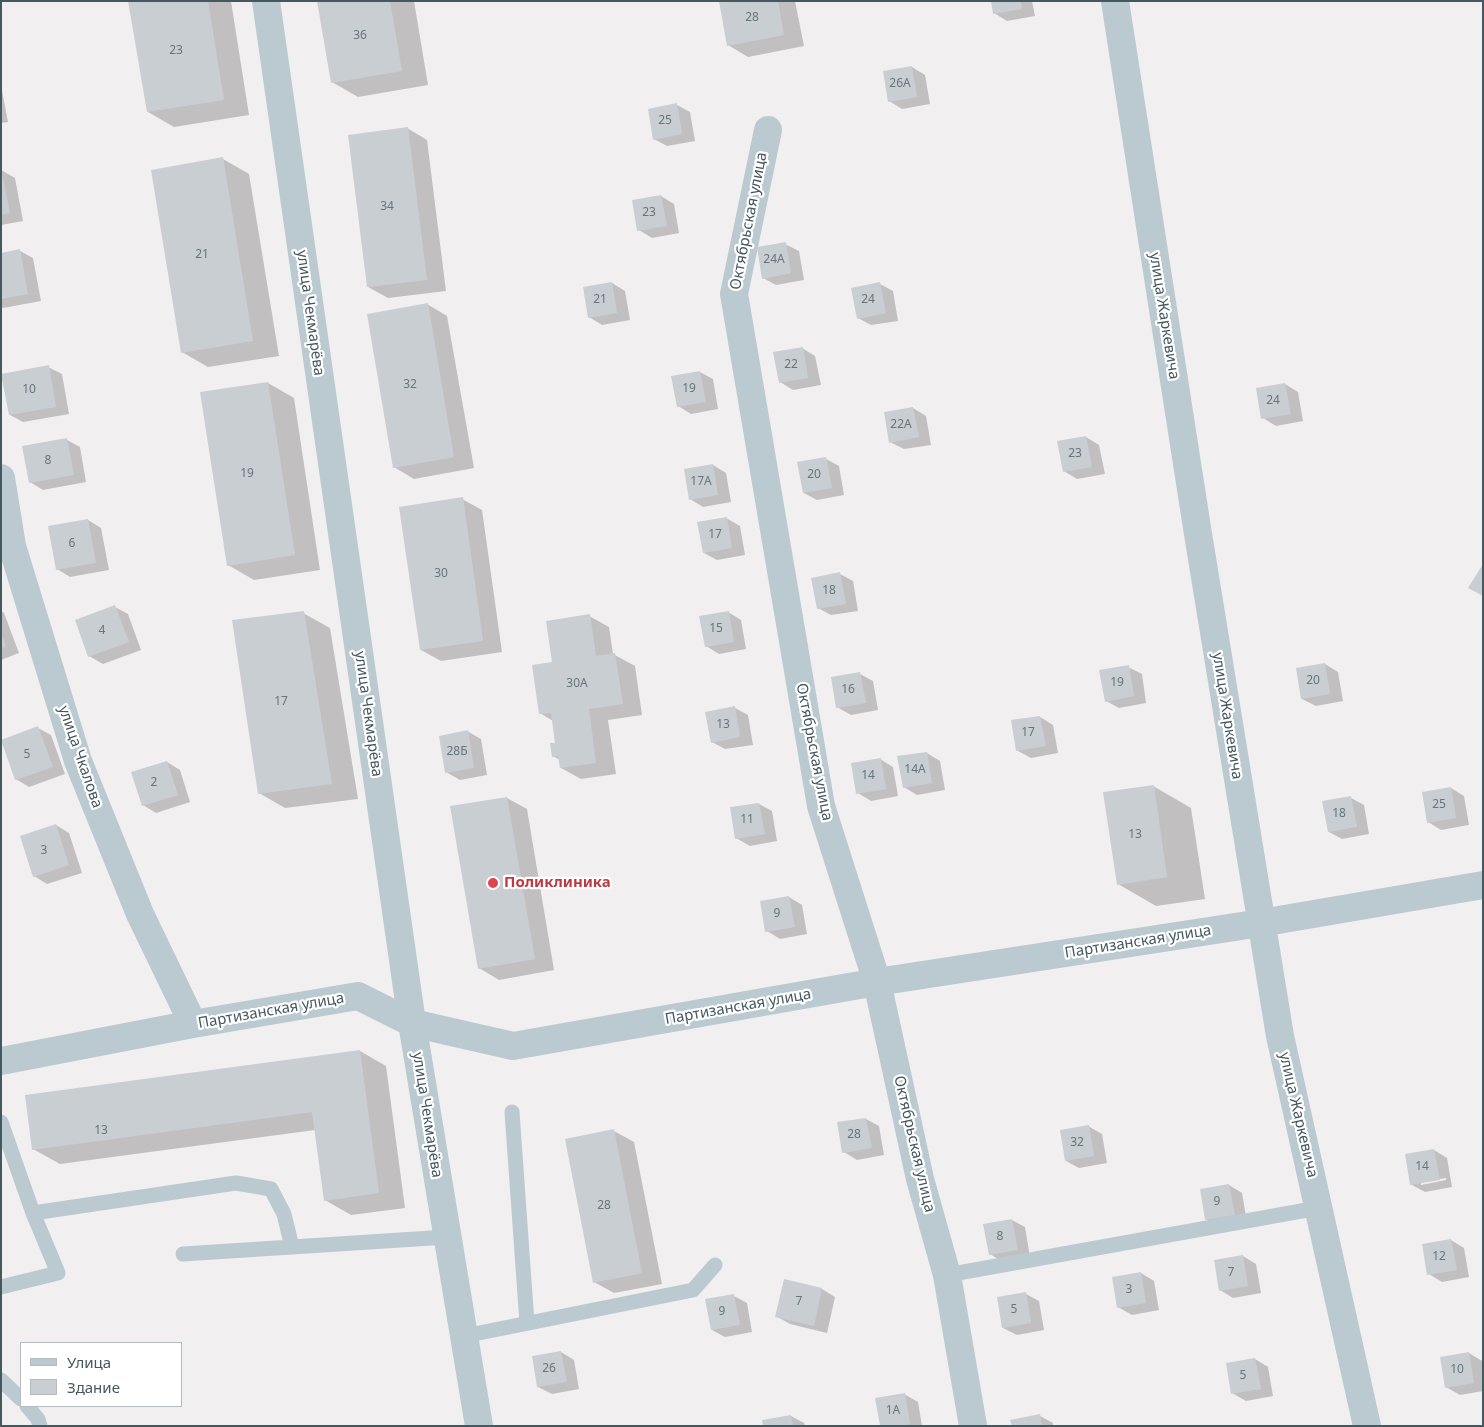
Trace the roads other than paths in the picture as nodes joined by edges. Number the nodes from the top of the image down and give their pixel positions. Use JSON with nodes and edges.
{"nodes":[{"id":1,"x":266,"y":1,"type":"edge"},
{"id":2,"x":1115,"y":1,"type":"edge"},
{"id":3,"x":768,"y":130,"type":"dead end"},
{"id":4,"x":1,"y":478,"type":"edge"},
{"id":5,"x":1483,"y":885,"type":"edge"},
{"id":6,"x":1261,"y":923,"type":"junction"},
{"id":7,"x":878,"y":982,"type":"junction"},
{"id":8,"x":412,"y":1023,"type":"junction"},
{"id":9,"x":193,"y":1024,"type":"junction"},
{"id":10,"x":1,"y":1061,"type":"edge"},
{"id":11,"x":512,"y":1112,"type":"dead end"},
{"id":12,"x":1,"y":1122,"type":"edge"},
{"id":13,"x":1318,"y":1208,"type":"junction"},
{"id":14,"x":34,"y":1213,"type":"junction"},
{"id":15,"x":448,"y":1237,"type":"junction"},
{"id":16,"x":292,"y":1247,"type":"junction"},
{"id":17,"x":183,"y":1254,"type":"dead end"},
{"id":18,"x":715,"y":1264,"type":"dead end"},
{"id":19,"x":947,"y":1275,"type":"junction"},
{"id":20,"x":1,"y":1287,"type":"edge"},
{"id":21,"x":527,"y":1323,"type":"junction"},
{"id":22,"x":464,"y":1336,"type":"junction"},
{"id":23,"x":1,"y":1380,"type":"edge"},
{"id":24,"x":20,"y":1398,"type":"edge"},
{"id":25,"x":27,"y":1407,"type":"edge"},
{"id":26,"x":40,"y":1426,"type":"edge"},
{"id":27,"x":479,"y":1426,"type":"edge"},
{"id":28,"x":973,"y":1426,"type":"edge"},
{"id":29,"x":1367,"y":1426,"type":"edge"}],
"edges":[{"from":1,"to":8,"type":"street","name":"улица Чекмарёва"},
{"from":2,"to":6,"type":"street","name":"улица Жаркевича"},
{"from":3,"to":7,"type":"street","name":"Октябрьская улица"},
{"from":4,"to":9,"type":"street","name":"улица Чкалова"},
{"from":5,"to":6,"type":"street","name":"Партизанская улица"},
{"from":6,"to":7,"type":"street","name":"Партизанская улица"},
{"from":6,"to":13,"type":"street","name":"улица Жаркевича"},
{"from":7,"to":8,"type":"street","name":"Партизанская улица"},
{"from":7,"to":19,"type":"street","name":"Октябрьская улица"},
{"from":8,"to":9,"type":"street","name":"Партизанская улица"},
{"from":8,"to":15,"type":"street","name":"улица Чекмарёва"},
{"from":9,"to":10,"type":"street","name":"Партизанская улица"},
{"from":11,"to":21,"type":"lane"},
{"from":12,"to":14,"type":"lane"},
{"from":13,"to":19,"type":"lane"},
{"from":13,"to":29,"type":"street","name":"улица Жаркевича"},
{"from":14,"to":16,"type":"lane"},
{"from":14,"to":20,"type":"lane"},
{"from":15,"to":16,"type":"lane"},
{"from":15,"to":22,"type":"street","name":"улица Чекмарёва"},
{"from":16,"to":17,"type":"lane"},
{"from":18,"to":21,"type":"lane"},
{"from":19,"to":28,"type":"street","name":"Октябрьская улица"},
{"from":21,"to":22,"type":"lane"},
{"from":22,"to":27,"type":"street","name":"улица Чекмарёва"},
{"from":23,"to":24,"type":"lane"},
{"from":25,"to":26,"type":"lane"}]}
